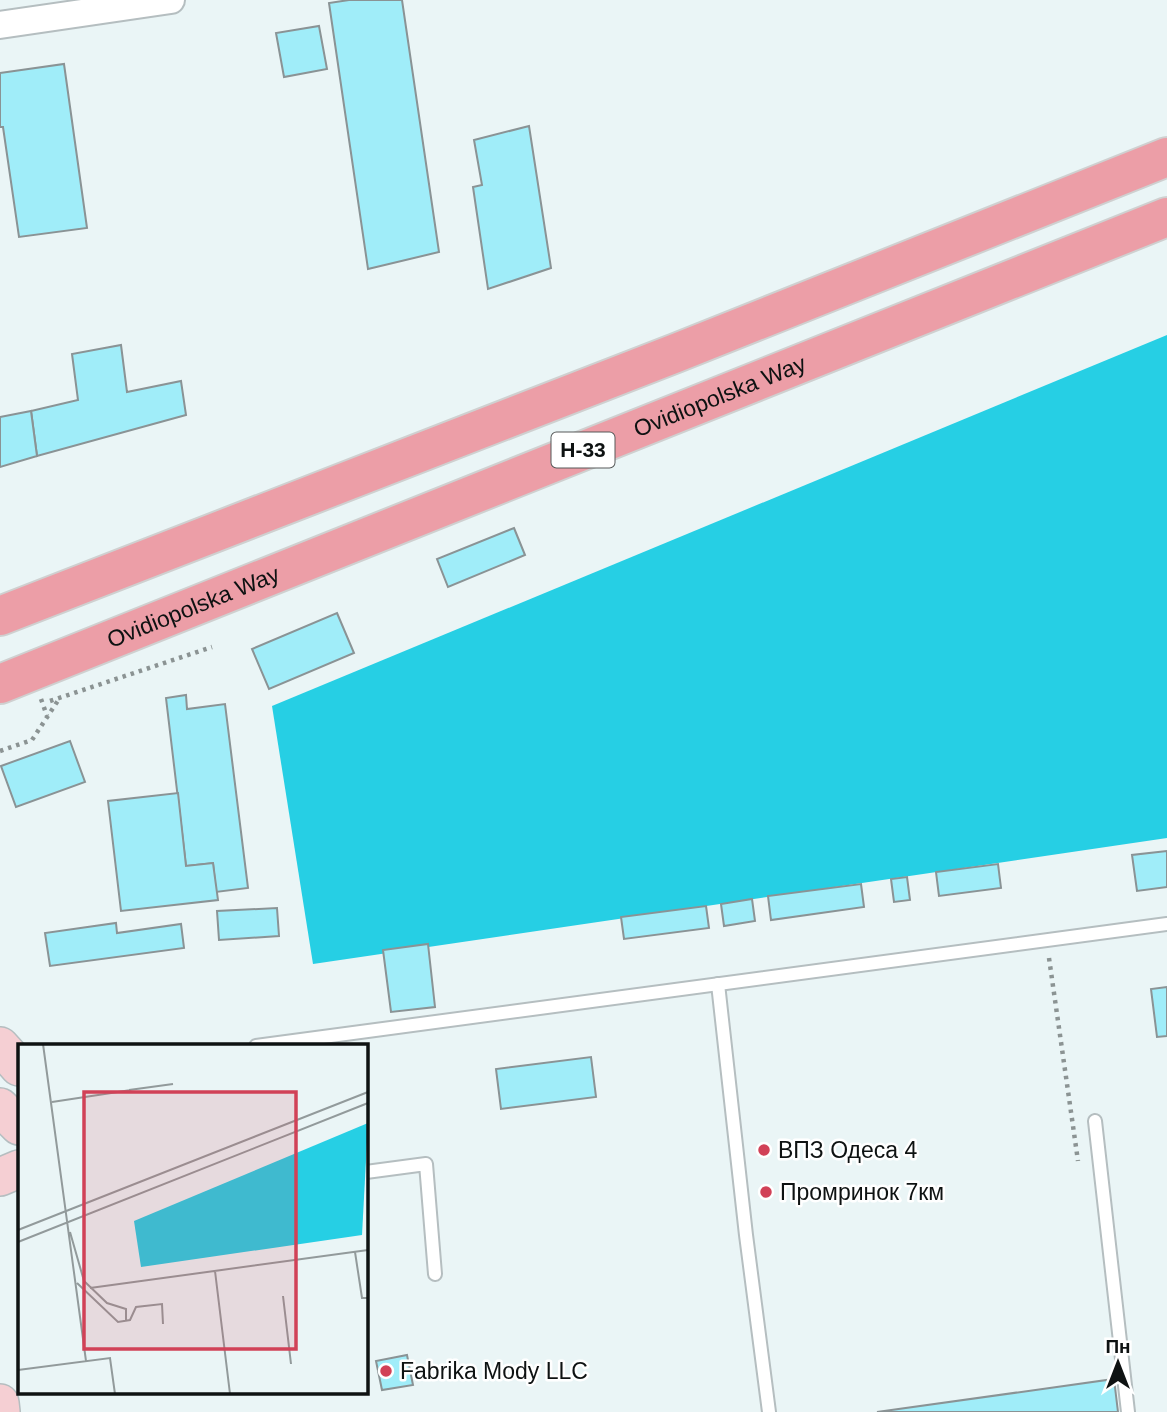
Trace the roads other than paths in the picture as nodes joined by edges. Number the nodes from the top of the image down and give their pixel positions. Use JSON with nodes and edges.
{"nodes":[{"id":1,"x":171,"y":0,"type":"edge"},
{"id":2,"x":0,"y":25,"type":"edge"},
{"id":3,"x":1167,"y":157,"type":"edge"},
{"id":4,"x":1167,"y":217,"type":"edge"},
{"id":5,"x":0,"y":616,"type":"edge"},
{"id":6,"x":0,"y":684,"type":"edge"},
{"id":7,"x":1167,"y":924,"type":"edge"},
{"id":8,"x":718,"y":984,"type":"junction"},
{"id":9,"x":271,"y":1044,"type":"edge"},
{"id":10,"x":0,"y":1046,"type":"edge"},
{"id":11,"x":18,"y":1066,"type":"edge"},
{"id":12,"x":0,"y":1107,"type":"edge"},
{"id":13,"x":1095,"y":1121,"type":"dead end"},
{"id":14,"x":18,"y":1125,"type":"edge"},
{"id":15,"x":18,"y":1169,"type":"edge"},
{"id":16,"x":368,"y":1172,"type":"edge"},
{"id":17,"x":0,"y":1177,"type":"edge"},
{"id":18,"x":435,"y":1274,"type":"dead end"},
{"id":19,"x":0,"y":1403,"type":"edge"},
{"id":20,"x":1,"y":1412,"type":"edge"},
{"id":21,"x":769,"y":1412,"type":"edge"},
{"id":22,"x":1128,"y":1412,"type":"edge"}],
"edges":[{"from":1,"to":2,"type":"street"},
{"from":3,"to":5,"type":"main road","number":"Н-33"},
{"from":4,"to":6,"type":"main road","name":"Ovidiopolska Way","number":"Н-33"},
{"from":7,"to":8,"type":"lane"},
{"from":8,"to":9,"type":"lane"},
{"from":8,"to":21,"type":"lane"},
{"from":10,"to":11,"type":"street"},
{"from":12,"to":14,"type":"street"},
{"from":13,"to":22,"type":"lane"},
{"from":15,"to":17,"type":"street"},
{"from":16,"to":18,"type":"lane"},
{"from":19,"to":20,"type":"street"}]}
